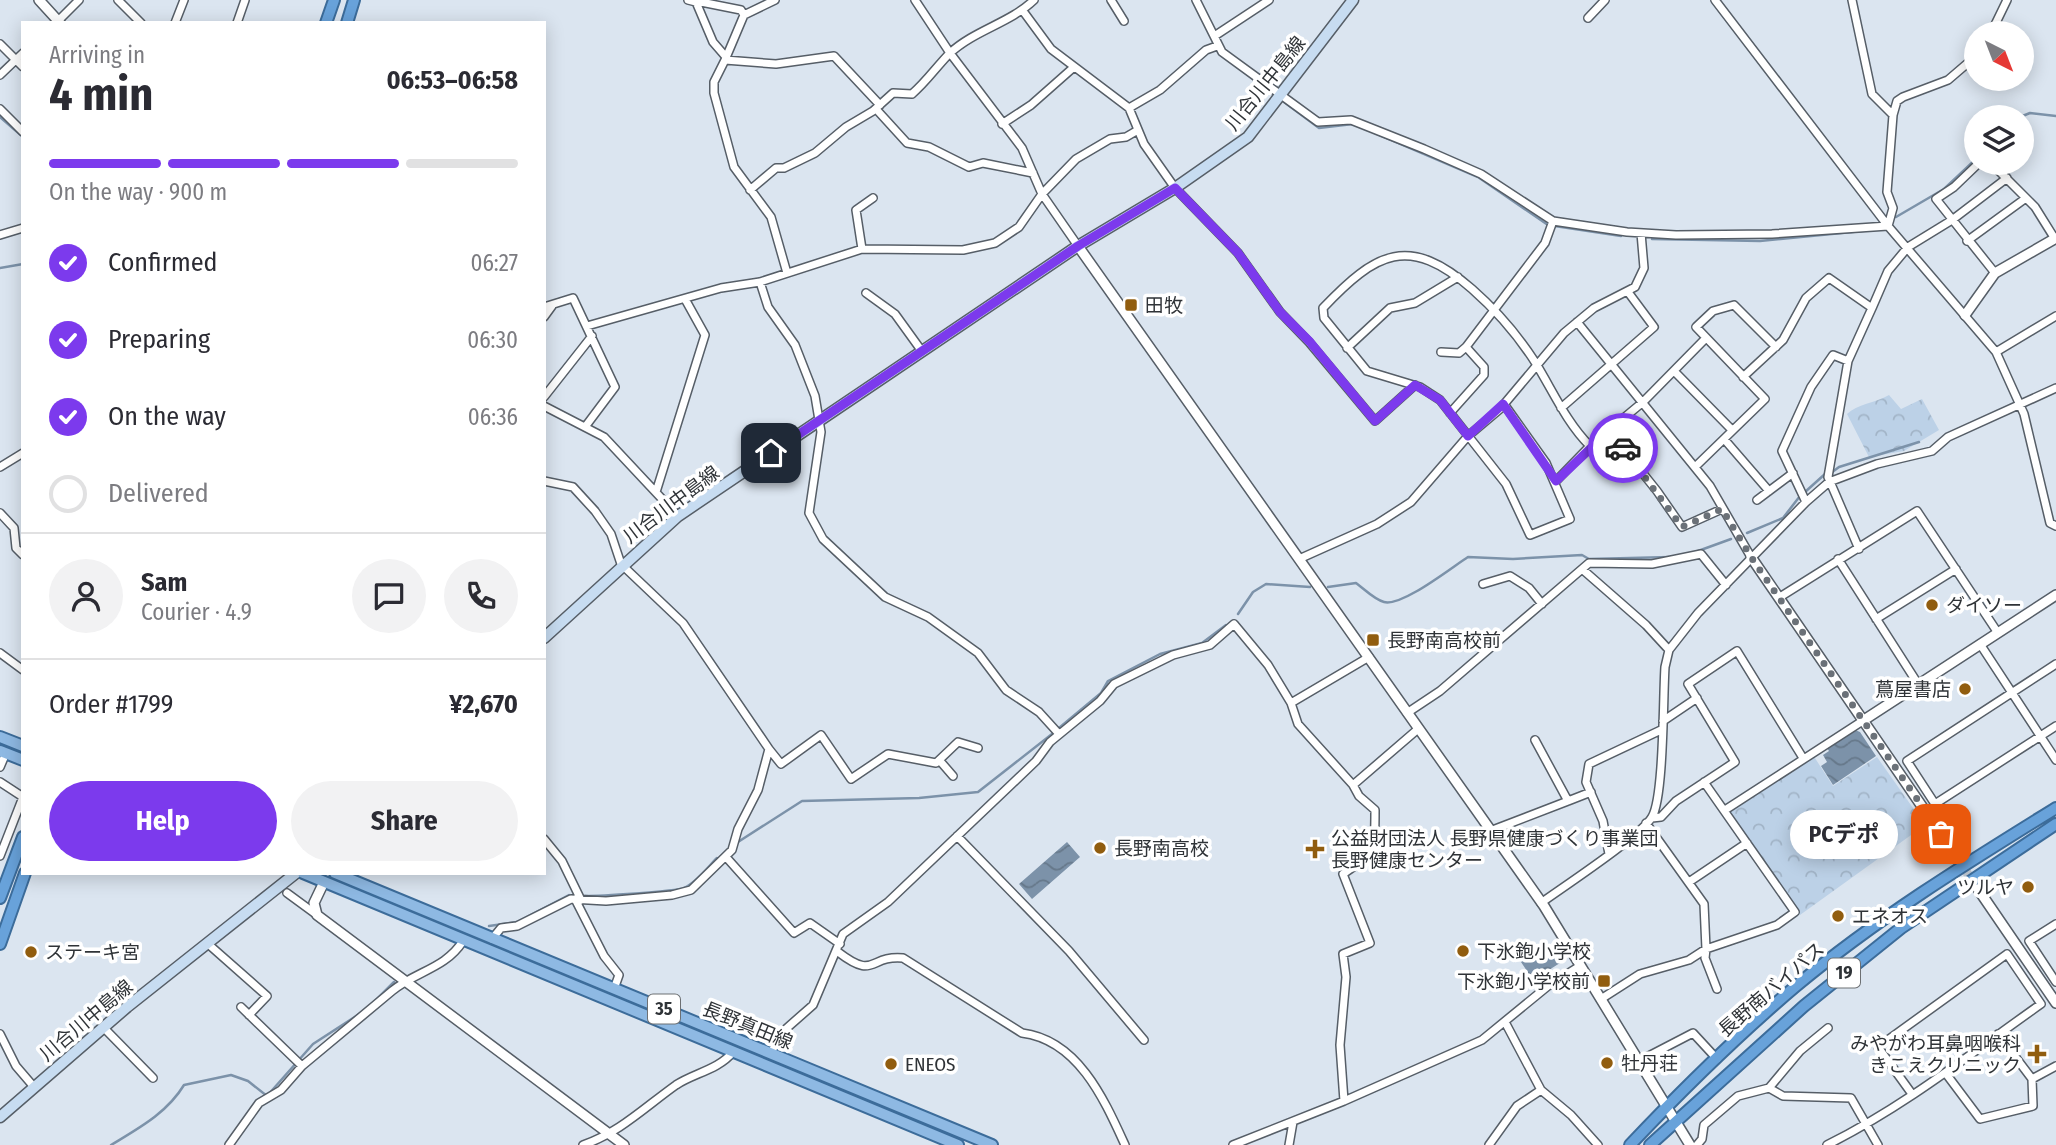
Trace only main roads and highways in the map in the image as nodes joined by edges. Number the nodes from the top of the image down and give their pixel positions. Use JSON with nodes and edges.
{"nodes":[{"id":1,"x":334,"y":0,"type":"edge"},
{"id":2,"x":354,"y":0,"type":"edge"},
{"id":3,"x":1353,"y":0,"type":"edge"},
{"id":4,"x":327,"y":21,"type":"edge"},
{"id":5,"x":348,"y":21,"type":"edge"},
{"id":6,"x":546,"y":636,"type":"edge"},
{"id":7,"x":0,"y":737,"type":"edge"},
{"id":8,"x":21,"y":745,"type":"edge"},
{"id":9,"x":3,"y":752,"type":"edge"},
{"id":10,"x":21,"y":759,"type":"edge"},
{"id":11,"x":2056,"y":808,"type":"edge"},
{"id":12,"x":2056,"y":824,"type":"edge"},
{"id":13,"x":21,"y":842,"type":"edge"},
{"id":14,"x":24,"y":875,"type":"edge"},
{"id":15,"x":293,"y":875,"type":"edge"},
{"id":16,"x":308,"y":875,"type":"edge"},
{"id":17,"x":340,"y":875,"type":"edge"},
{"id":18,"x":0,"y":898,"type":"edge"},
{"id":19,"x":0,"y":944,"type":"edge"},
{"id":20,"x":0,"y":1117,"type":"edge"},
{"id":21,"x":958,"y":1145,"type":"edge"},
{"id":22,"x":992,"y":1145,"type":"edge"},
{"id":23,"x":1630,"y":1145,"type":"edge"},
{"id":24,"x":1650,"y":1145,"type":"edge"}],
"edges":[{"from":1,"to":4,"type":"highway"},
{"from":2,"to":5,"type":"highway"},
{"from":3,"to":6,"type":"main road","name":"川合川中島線"},
{"from":7,"to":8,"type":"main road"},
{"from":9,"to":10,"type":"main road"},
{"from":11,"to":23,"type":"highway","name":"長野南バイパス","number":"19"},
{"from":12,"to":24,"type":"highway","name":"長野南バイパス","number":"19"},
{"from":13,"to":18,"type":"highway"},
{"from":14,"to":19,"type":"highway"},
{"from":15,"to":20,"type":"main road","name":"川合川中島線"},
{"from":16,"to":21,"type":"main road","name":"長野真田線","number":"35"},
{"from":17,"to":22,"type":"main road","name":"長野真田線","number":"35"}]}
